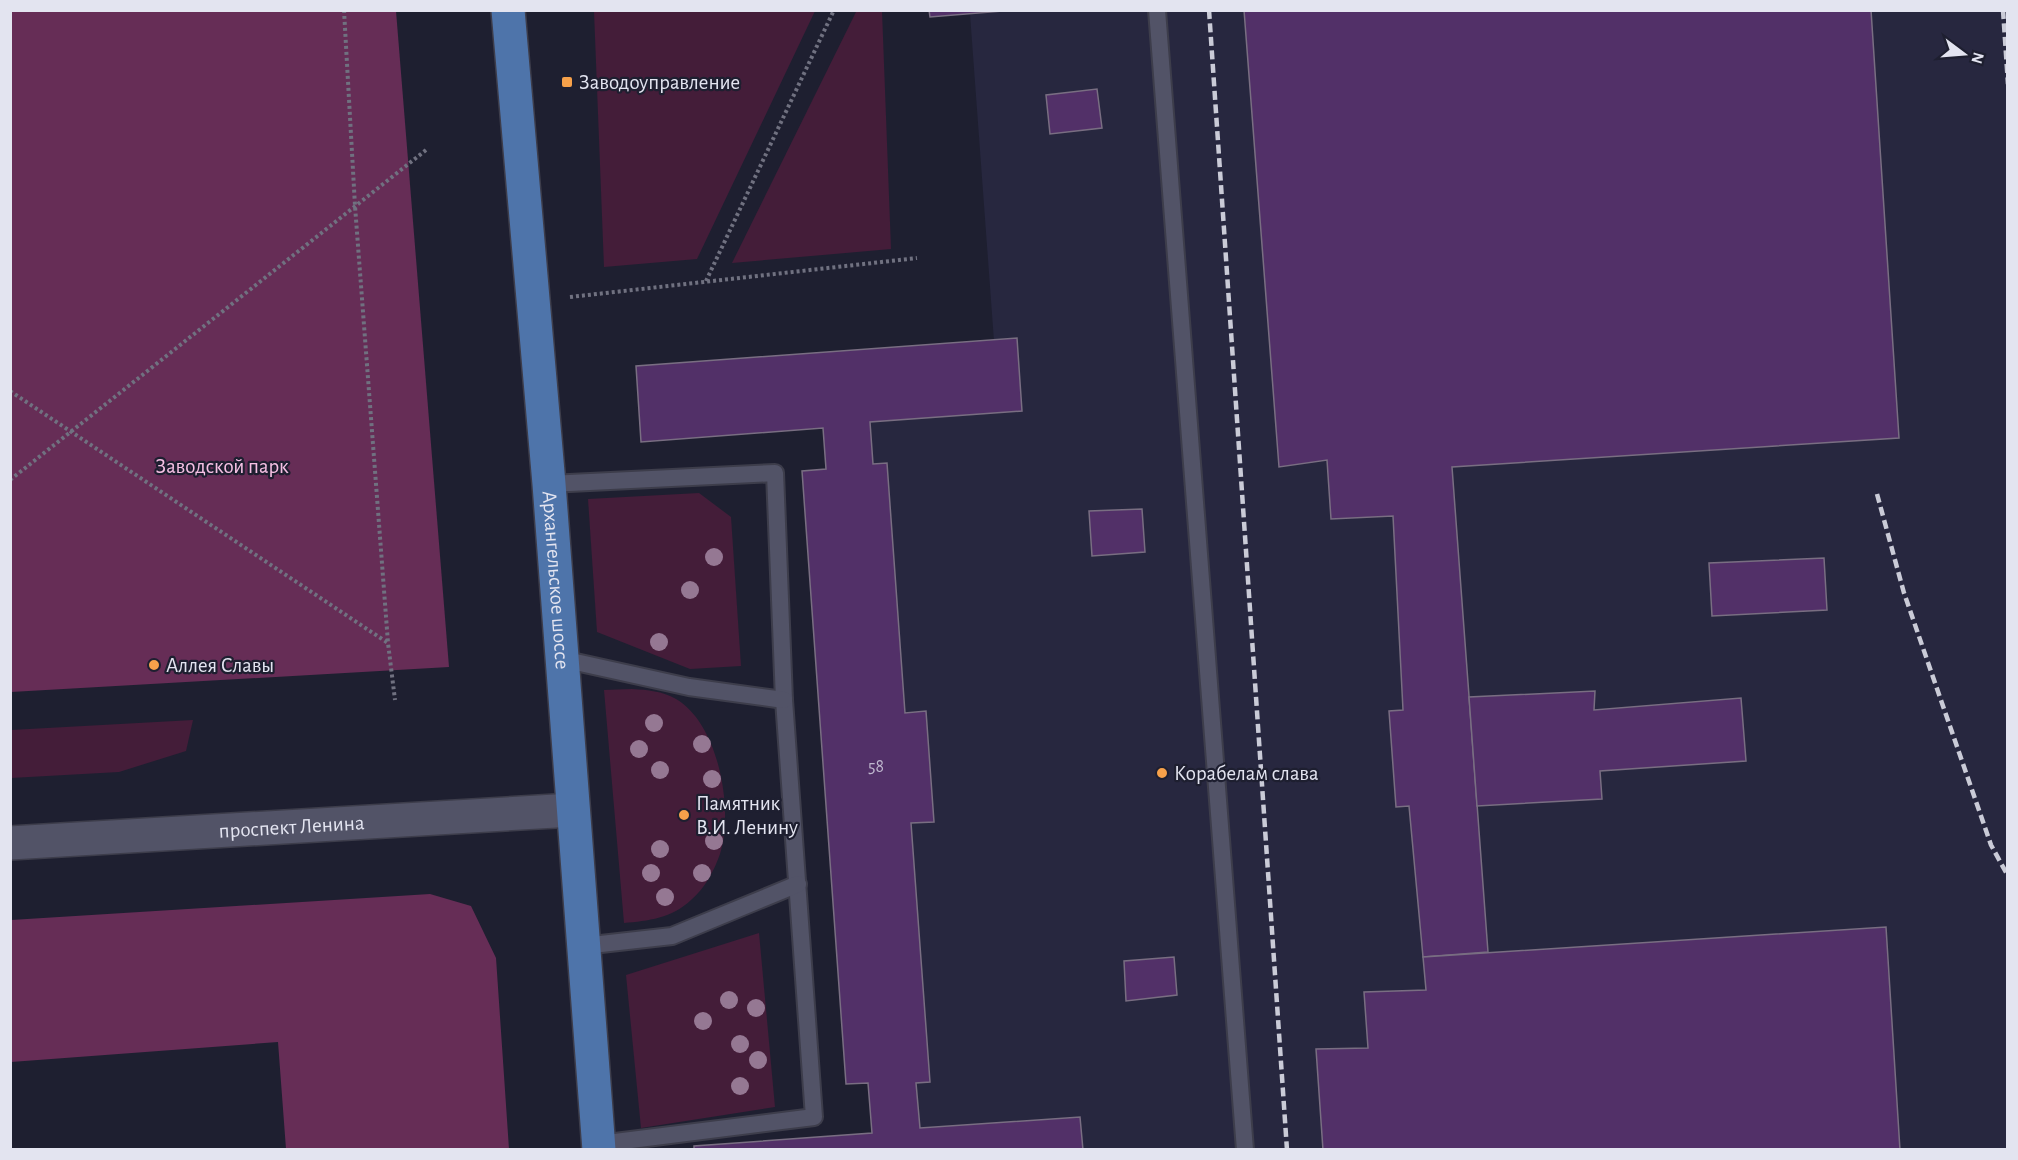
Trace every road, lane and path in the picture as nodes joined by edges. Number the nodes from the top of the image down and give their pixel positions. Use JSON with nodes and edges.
{"nodes":[{"id":1,"x":344,"y":10,"type":"edge"},
{"id":2,"x":508,"y":10,"type":"edge"},
{"id":3,"x":834,"y":10,"type":"edge"},
{"id":4,"x":1157,"y":10,"type":"edge"},
{"id":5,"x":426,"y":150,"type":"dead end"},
{"id":6,"x":356,"y":206,"type":"junction"},
{"id":7,"x":917,"y":258,"type":"dead end"},
{"id":8,"x":706,"y":281,"type":"junction"},
{"id":9,"x":570,"y":297,"type":"dead end"},
{"id":10,"x":10,"y":391,"type":"edge"},
{"id":11,"x":70,"y":432,"type":"junction"},
{"id":12,"x":10,"y":480,"type":"edge"},
{"id":13,"x":549,"y":484,"type":"junction"},
{"id":14,"x":388,"y":643,"type":"junction"},
{"id":15,"x":562,"y":659,"type":"junction"},
{"id":16,"x":395,"y":700,"type":"dead end"},
{"id":17,"x":784,"y":700,"type":"junction"},
{"id":18,"x":573,"y":810,"type":"junction"},
{"id":19,"x":10,"y":843,"type":"edge"},
{"id":20,"x":798,"y":884,"type":"junction"},
{"id":21,"x":583,"y":946,"type":"junction"},
{"id":22,"x":599,"y":1147,"type":"edge"},
{"id":23,"x":1245,"y":1149,"type":"edge"}],
"edges":[{"from":1,"to":6,"type":"path"},
{"from":2,"to":13,"type":"main road","name":"Архангельское шоссе"},
{"from":3,"to":8,"type":"path"},
{"from":4,"to":23,"type":"lane"},
{"from":5,"to":6,"type":"path"},
{"from":6,"to":11,"type":"path"},
{"from":6,"to":14,"type":"path"},
{"from":7,"to":8,"type":"path"},
{"from":8,"to":9,"type":"path"},
{"from":10,"to":11,"type":"path"},
{"from":11,"to":12,"type":"path"},
{"from":11,"to":14,"type":"path"},
{"from":13,"to":15,"type":"main road","name":"Архангельское шоссе"},
{"from":13,"to":17,"type":"lane"},
{"from":14,"to":16,"type":"path"},
{"from":15,"to":17,"type":"lane"},
{"from":15,"to":18,"type":"main road","name":"Архангельское шоссе"},
{"from":17,"to":20,"type":"lane"},
{"from":18,"to":19,"type":"main road","name":"проспект Ленина"},
{"from":18,"to":21,"type":"main road","name":"Архангельское шоссе"},
{"from":20,"to":21,"type":"lane"},
{"from":20,"to":22,"type":"lane"},
{"from":21,"to":22,"type":"main road","name":"Архангельское шоссе"}]}
